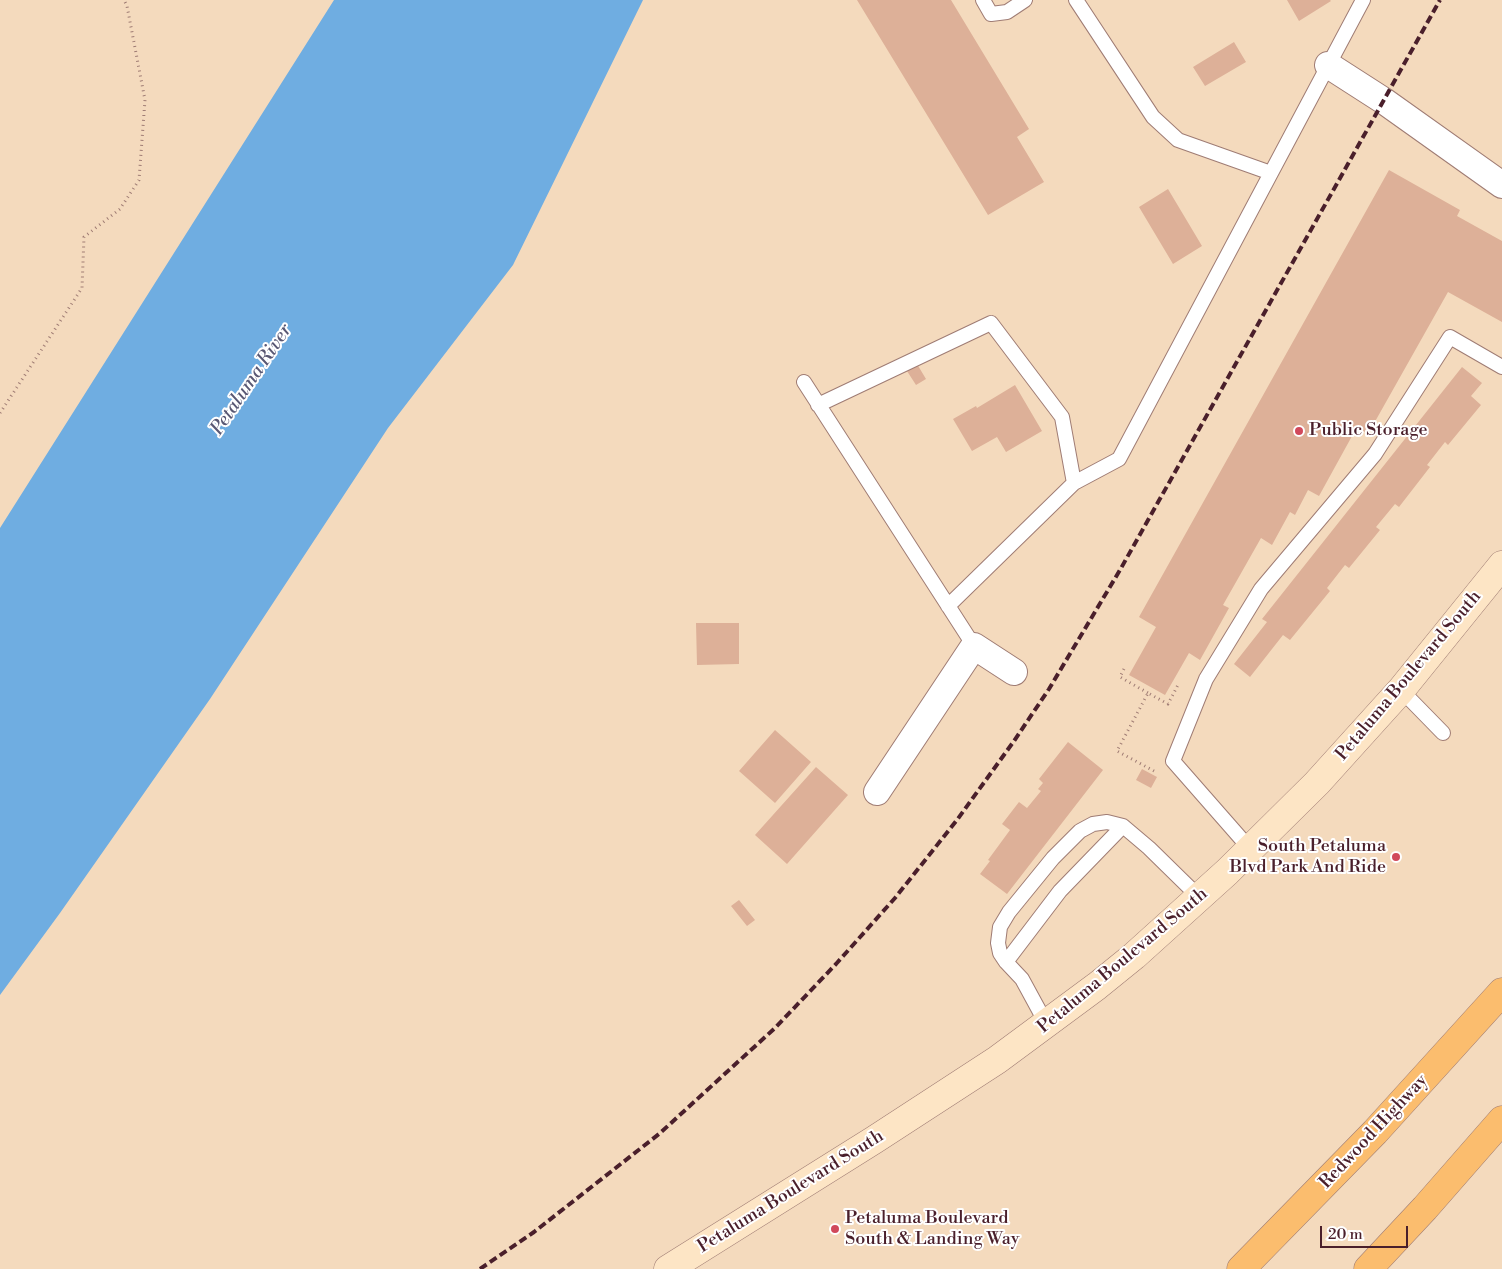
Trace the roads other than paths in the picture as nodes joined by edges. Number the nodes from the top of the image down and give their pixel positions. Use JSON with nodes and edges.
{"nodes":[{"id":1,"x":983,"y":0,"type":"edge"},
{"id":2,"x":1025,"y":0,"type":"edge"},
{"id":3,"x":1076,"y":0,"type":"edge"},
{"id":4,"x":1363,"y":0,"type":"edge"},
{"id":5,"x":1328,"y":65,"type":"junction"},
{"id":6,"x":1271,"y":173,"type":"junction"},
{"id":7,"x":1502,"y":185,"type":"edge"},
{"id":8,"x":1502,"y":367,"type":"edge"},
{"id":9,"x":804,"y":382,"type":"dead end"},
{"id":10,"x":818,"y":405,"type":"junction"},
{"id":11,"x":1074,"y":483,"type":"junction"},
{"id":12,"x":1502,"y":565,"type":"edge"},
{"id":13,"x":948,"y":606,"type":"junction"},
{"id":14,"x":974,"y":646,"type":"junction"},
{"id":15,"x":1014,"y":672,"type":"dead end"},
{"id":16,"x":1401,"y":690,"type":"junction"},
{"id":17,"x":1443,"y":733,"type":"dead end"},
{"id":18,"x":876,"y":792,"type":"dead end"},
{"id":19,"x":1123,"y":826,"type":"junction"},
{"id":20,"x":1251,"y":850,"type":"junction"},
{"id":21,"x":1200,"y":898,"type":"junction"},
{"id":22,"x":1006,"y":962,"type":"junction"},
{"id":23,"x":1502,"y":992,"type":"edge"},
{"id":24,"x":1047,"y":1024,"type":"junction"},
{"id":25,"x":1502,"y":1120,"type":"edge"},
{"id":26,"x":668,"y":1269,"type":"edge"},
{"id":27,"x":1241,"y":1269,"type":"edge"},
{"id":28,"x":1368,"y":1269,"type":"edge"}],
"edges":[{"from":1,"to":2,"type":"lane"},
{"from":3,"to":6,"type":"lane"},
{"from":4,"to":5,"type":"lane"},
{"from":5,"to":6,"type":"lane"},
{"from":5,"to":7,"type":"street"},
{"from":6,"to":11,"type":"lane"},
{"from":8,"to":20,"type":"lane"},
{"from":9,"to":10,"type":"lane"},
{"from":10,"to":11,"type":"lane"},
{"from":10,"to":13,"type":"lane"},
{"from":11,"to":13,"type":"lane"},
{"from":12,"to":16,"type":"main road","name":"Petaluma Boulevard South"},
{"from":13,"to":14,"type":"lane"},
{"from":14,"to":15,"type":"street"},
{"from":14,"to":18,"type":"street"},
{"from":16,"to":17,"type":"lane"},
{"from":16,"to":20,"type":"main road","name":"Petaluma Boulevard South"},
{"from":19,"to":21,"type":"lane"},
{"from":19,"to":22,"type":"lane"},
{"from":19,"to":22,"type":"lane"},
{"from":20,"to":21,"type":"main road","name":"Petaluma Boulevard South"},
{"from":21,"to":24,"type":"main road","name":"Petaluma Boulevard South"},
{"from":22,"to":24,"type":"lane"},
{"from":23,"to":27,"type":"highway","name":"Redwood Highway"},
{"from":24,"to":26,"type":"main road","name":"Petaluma Boulevard South"},
{"from":25,"to":28,"type":"highway"}]}
